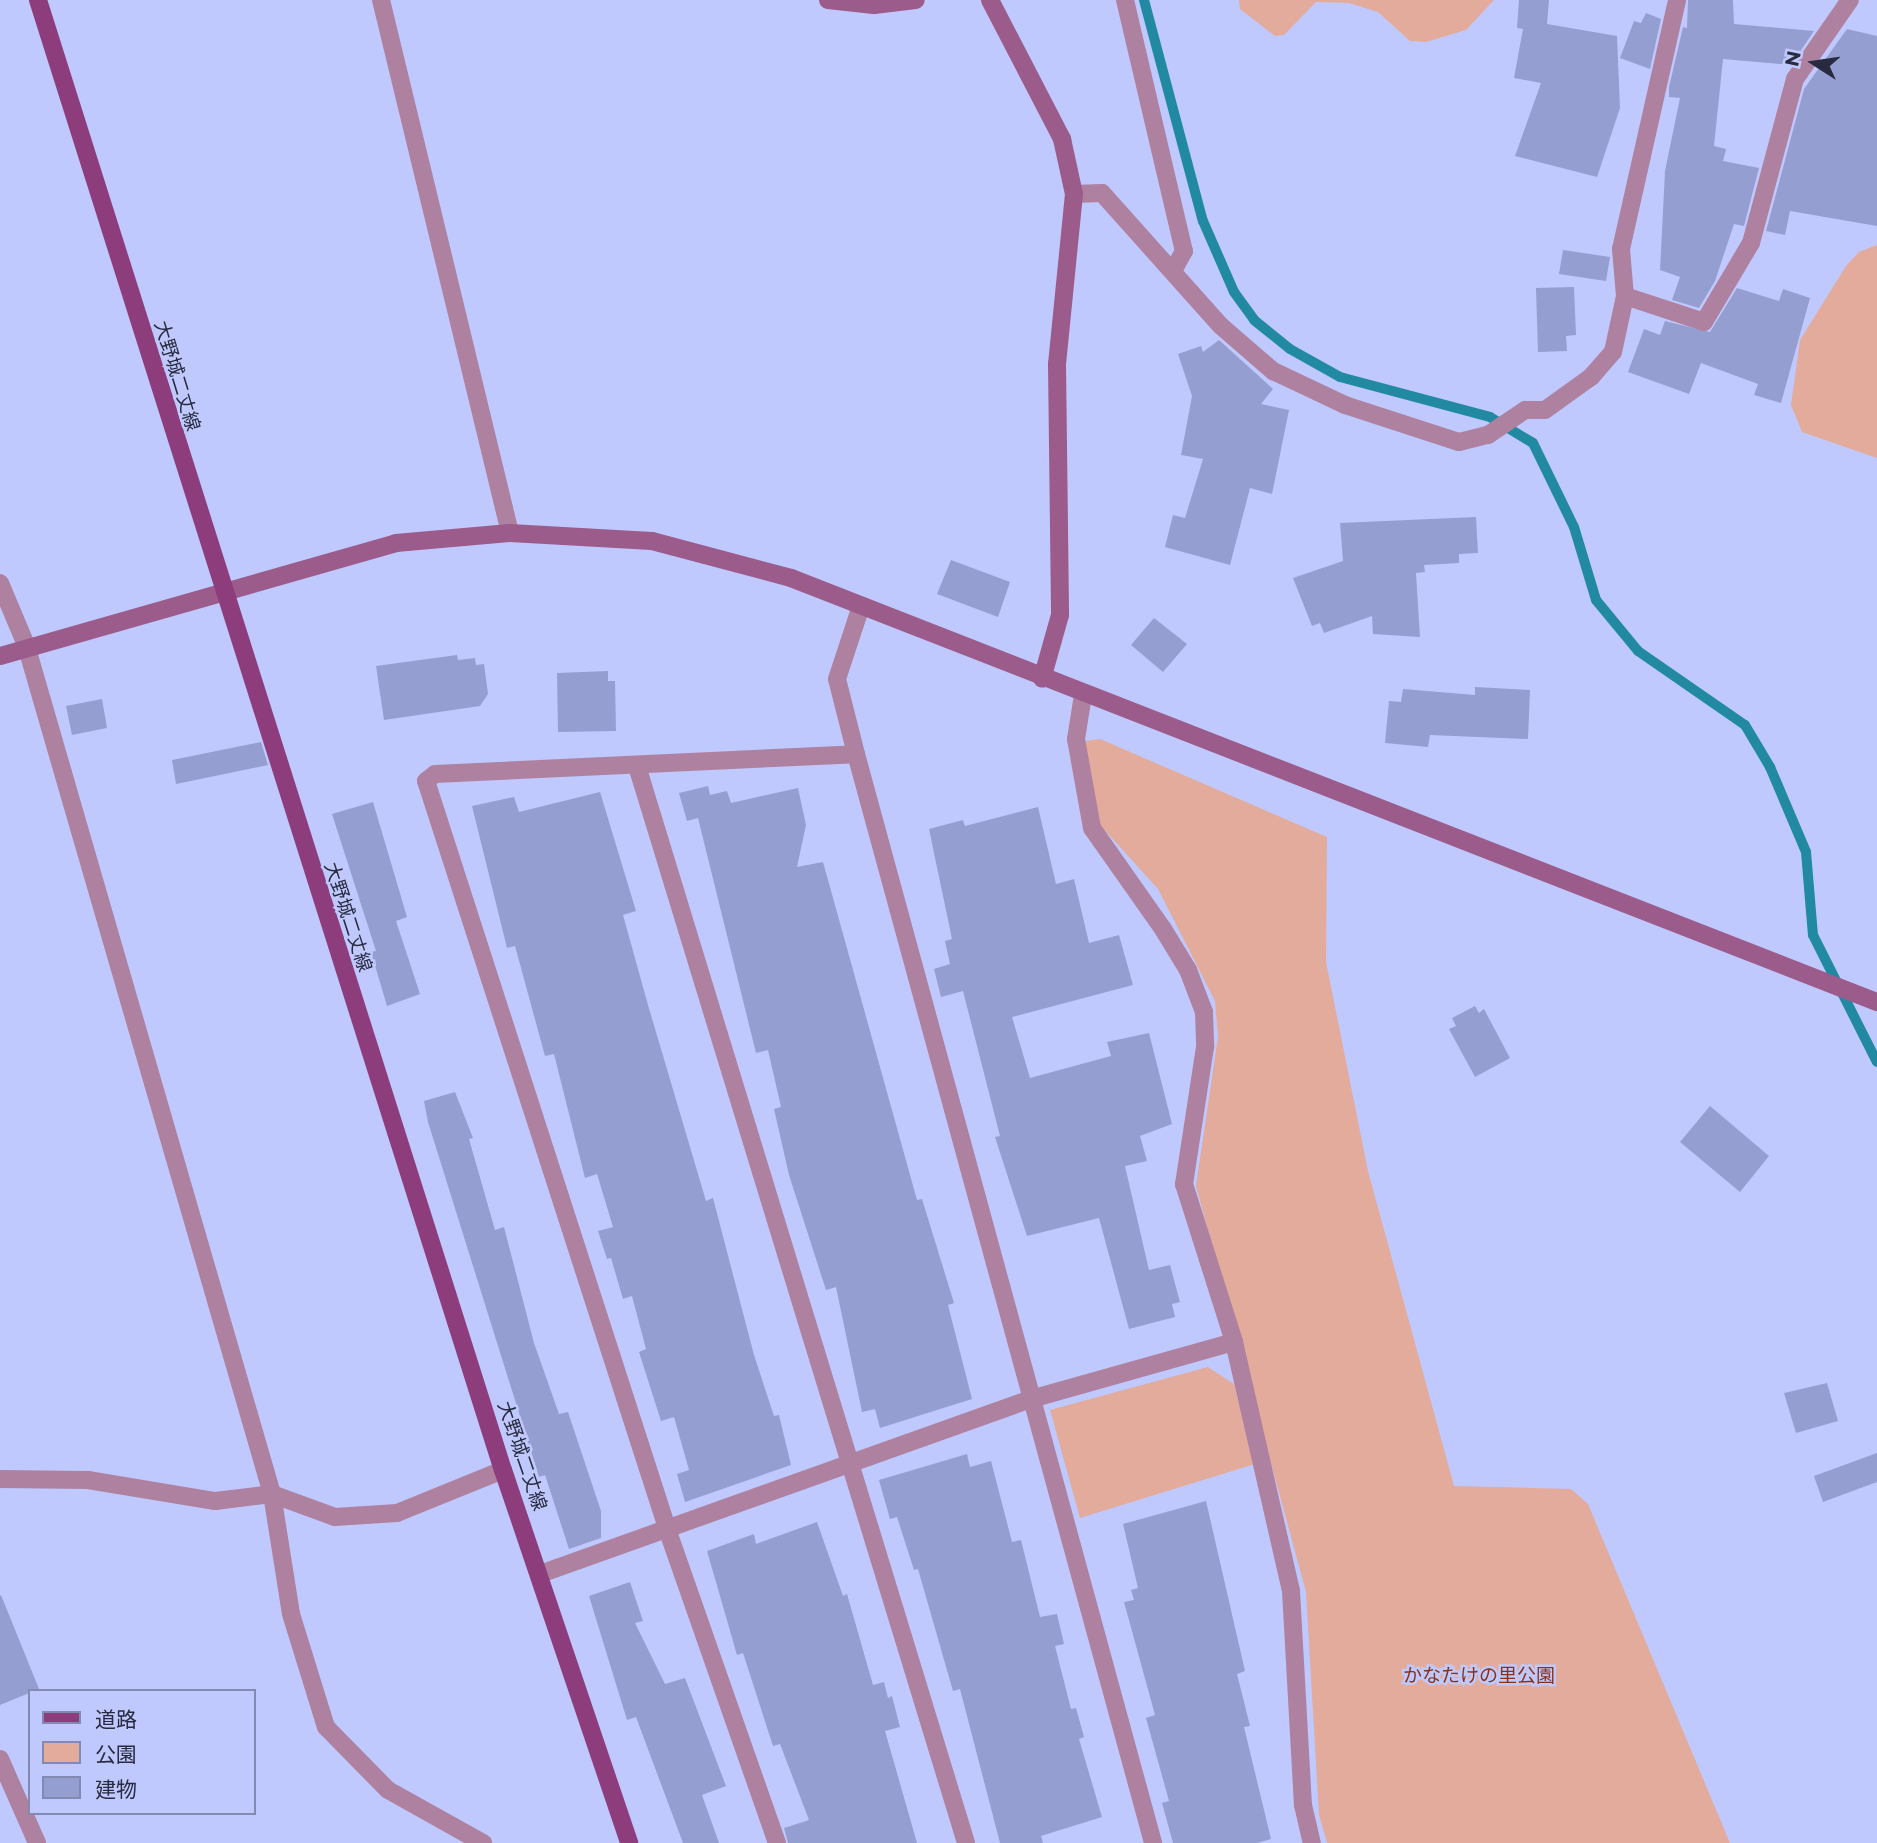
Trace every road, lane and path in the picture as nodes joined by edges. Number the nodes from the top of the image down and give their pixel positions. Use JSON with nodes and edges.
{"nodes":[{"id":1,"x":38,"y":0,"type":"edge"},
{"id":2,"x":381,"y":0,"type":"edge"},
{"id":3,"x":828,"y":0,"type":"edge"},
{"id":4,"x":916,"y":0,"type":"edge"},
{"id":5,"x":990,"y":0,"type":"edge"},
{"id":6,"x":1125,"y":0,"type":"edge"},
{"id":7,"x":1677,"y":0,"type":"edge"},
{"id":8,"x":1850,"y":0,"type":"edge"},
{"id":9,"x":1074,"y":194,"type":"junction"},
{"id":10,"x":1174,"y":269,"type":"junction"},
{"id":11,"x":1625,"y":296,"type":"junction"},
{"id":12,"x":510,"y":533,"type":"junction"},
{"id":13,"x":0,"y":583,"type":"edge"},
{"id":14,"x":222,"y":591,"type":"junction"},
{"id":15,"x":861,"y":606,"type":"junction"},
{"id":16,"x":26,"y":645,"type":"junction"},
{"id":17,"x":0,"y":656,"type":"edge"},
{"id":18,"x":1042,"y":679,"type":"junction"},
{"id":19,"x":1083,"y":695,"type":"junction"},
{"id":20,"x":856,"y":754,"type":"junction"},
{"id":21,"x":637,"y":766,"type":"junction"},
{"id":22,"x":1877,"y":1002,"type":"edge"},
{"id":23,"x":1234,"y":1342,"type":"junction"},
{"id":24,"x":1031,"y":1399,"type":"junction"},
{"id":25,"x":849,"y":1465,"type":"junction"},
{"id":26,"x":503,"y":1470,"type":"junction"},
{"id":27,"x":0,"y":1479,"type":"edge"},
{"id":28,"x":272,"y":1494,"type":"junction"},
{"id":29,"x":668,"y":1531,"type":"junction"},
{"id":30,"x":540,"y":1574,"type":"junction"},
{"id":31,"x":0,"y":1759,"type":"edge"},
{"id":32,"x":37,"y":1843,"type":"edge"},
{"id":33,"x":483,"y":1843,"type":"edge"},
{"id":34,"x":629,"y":1843,"type":"edge"},
{"id":35,"x":777,"y":1843,"type":"edge"},
{"id":36,"x":966,"y":1843,"type":"edge"},
{"id":37,"x":1153,"y":1843,"type":"edge"},
{"id":38,"x":1312,"y":1843,"type":"edge"}],
"edges":[{"from":1,"to":14,"type":"main road","name":"大野城二丈線"},
{"from":2,"to":12,"type":"street"},
{"from":3,"to":4,"type":"street"},
{"from":5,"to":9,"type":"street"},
{"from":6,"to":10,"type":"street"},
{"from":7,"to":11,"type":"street"},
{"from":8,"to":11,"type":"street"},
{"from":9,"to":10,"type":"street"},
{"from":9,"to":18,"type":"street"},
{"from":10,"to":11,"type":"street"},
{"from":12,"to":14,"type":"street"},
{"from":12,"to":15,"type":"street"},
{"from":13,"to":16,"type":"street"},
{"from":14,"to":16,"type":"street"},
{"from":14,"to":26,"type":"main road","name":"大野城二丈線"},
{"from":15,"to":18,"type":"street"},
{"from":15,"to":20,"type":"street"},
{"from":16,"to":17,"type":"street"},
{"from":16,"to":28,"type":"street"},
{"from":18,"to":19,"type":"street"},
{"from":19,"to":22,"type":"street"},
{"from":19,"to":23,"type":"street"},
{"from":20,"to":21,"type":"street"},
{"from":20,"to":24,"type":"street"},
{"from":21,"to":25,"type":"street"},
{"from":21,"to":29,"type":"street"},
{"from":23,"to":24,"type":"street"},
{"from":23,"to":38,"type":"street"},
{"from":24,"to":25,"type":"street"},
{"from":24,"to":37,"type":"street"},
{"from":25,"to":29,"type":"street"},
{"from":25,"to":36,"type":"street"},
{"from":26,"to":28,"type":"street"},
{"from":26,"to":30,"type":"main road","name":"大野城二丈線"},
{"from":27,"to":28,"type":"street"},
{"from":28,"to":33,"type":"street"},
{"from":29,"to":30,"type":"street"},
{"from":29,"to":35,"type":"street"},
{"from":30,"to":34,"type":"main road","name":"大野城二丈線"},
{"from":31,"to":32,"type":"street"}]}
